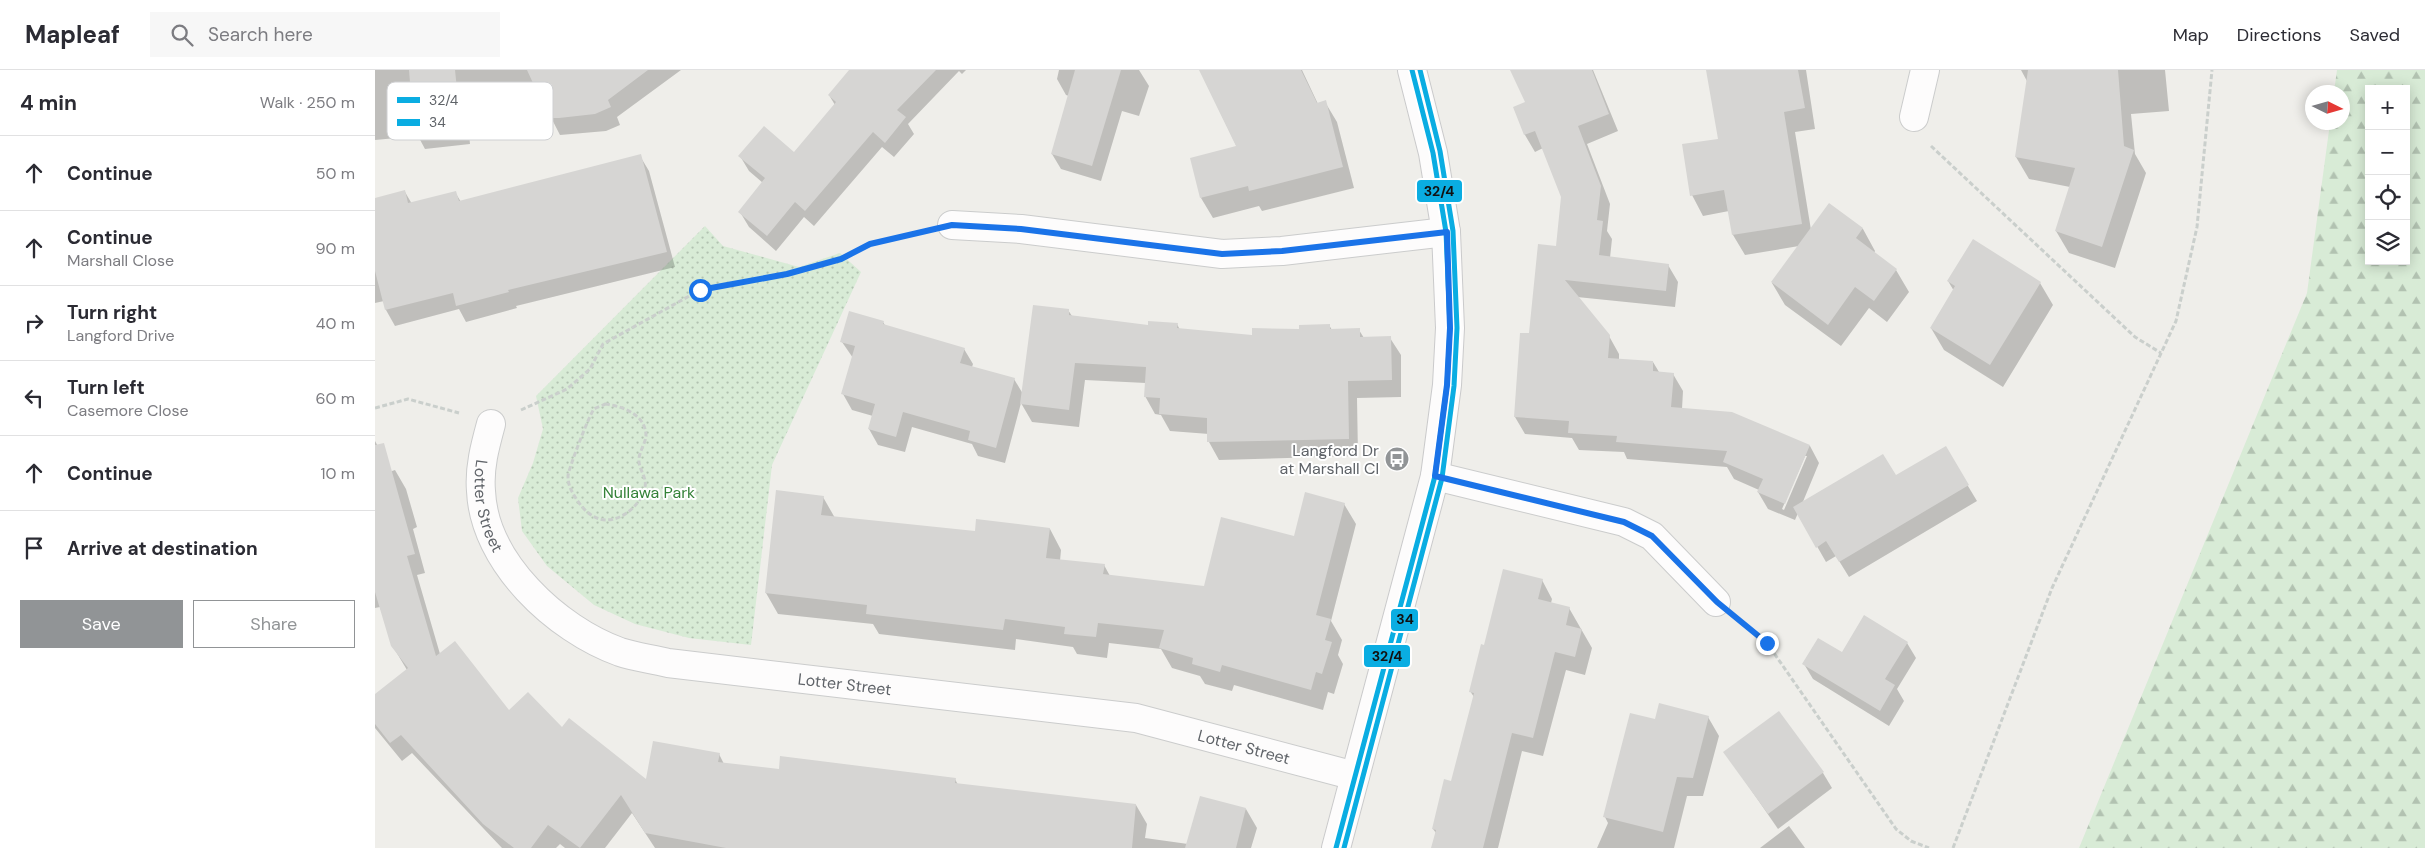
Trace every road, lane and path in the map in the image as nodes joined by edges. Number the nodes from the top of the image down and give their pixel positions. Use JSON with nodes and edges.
{"nodes":[{"id":1,"x":1412,"y":70,"type":"edge"},
{"id":2,"x":1925,"y":70,"type":"edge"},
{"id":3,"x":2212,"y":70,"type":"edge"},
{"id":4,"x":1914,"y":117,"type":"joint"},
{"id":5,"x":952,"y":225,"type":"joint"},
{"id":6,"x":1447,"y":232,"type":"junction"},
{"id":7,"x":2161,"y":353,"type":"junction"},
{"id":8,"x":620,"y":407,"type":"joint"},
{"id":9,"x":375,"y":408,"type":"edge"},
{"id":10,"x":491,"y":424,"type":"junction"},
{"id":11,"x":1435,"y":476,"type":"junction"},
{"id":12,"x":1717,"y":602,"type":"joint"},
{"id":13,"x":1355,"y":776,"type":"junction"},
{"id":14,"x":1336,"y":848,"type":"edge"},
{"id":15,"x":1929,"y":848,"type":"edge"},
{"id":16,"x":1953,"y":848,"type":"edge"}],
"edges":[{"from":1,"to":6,"type":"street"},
{"from":2,"to":4,"type":"street"},
{"from":3,"to":7,"type":"path"},
{"from":4,"to":7,"type":"path"},
{"from":5,"to":6,"type":"street"},
{"from":5,"to":10,"type":"path"},
{"from":6,"to":11,"type":"street"},
{"from":7,"to":16,"type":"path"},
{"from":8,"to":8,"type":"path"},
{"from":9,"to":10,"type":"path"},
{"from":10,"to":13,"type":"street","name":"Lotter Street"},
{"from":11,"to":12,"type":"street"},
{"from":11,"to":13,"type":"street"},
{"from":12,"to":15,"type":"path"},
{"from":13,"to":14,"type":"street"}]}
